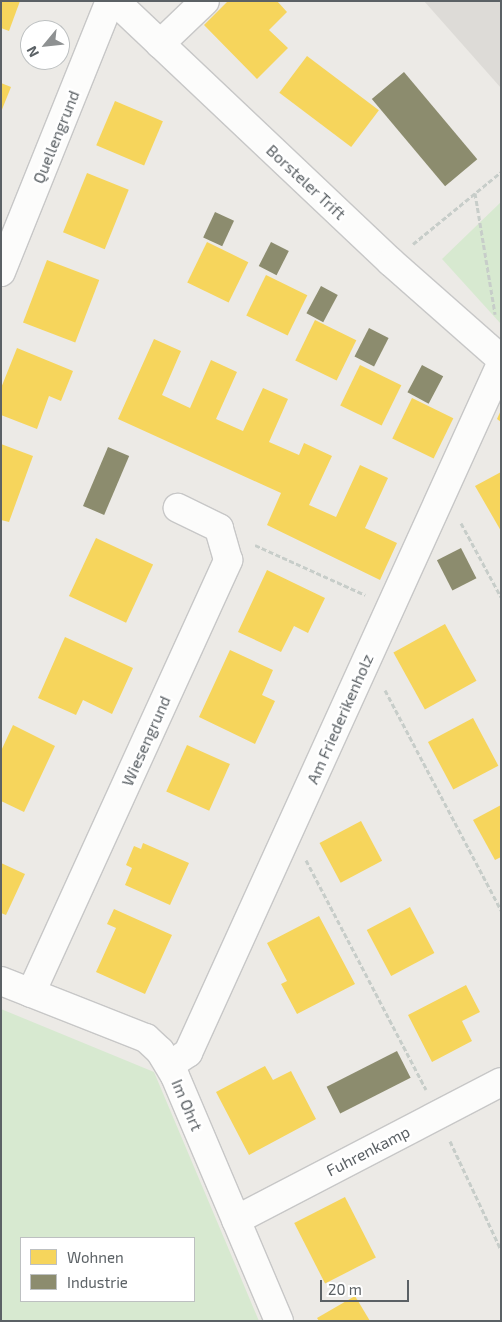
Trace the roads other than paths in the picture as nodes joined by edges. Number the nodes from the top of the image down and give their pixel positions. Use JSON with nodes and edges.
{"nodes":[{"id":1,"x":110,"y":1,"type":"edge"},
{"id":2,"x":115,"y":1,"type":"edge"},
{"id":3,"x":205,"y":1,"type":"edge"},
{"id":4,"x":160,"y":44,"type":"junction"},
{"id":5,"x":1,"y":272,"type":"edge"},
{"id":6,"x":501,"y":360,"type":"edge"},
{"id":7,"x":501,"y":364,"type":"edge"},
{"id":8,"x":178,"y":508,"type":"dead end"},
{"id":9,"x":1,"y":981,"type":"edge"},
{"id":10,"x":31,"y":993,"type":"junction"},
{"id":11,"x":170,"y":1065,"type":"junction"},
{"id":12,"x":501,"y":1082,"type":"edge"},
{"id":13,"x":236,"y":1220,"type":"junction"},
{"id":14,"x":279,"y":1321,"type":"edge"}],
"edges":[{"from":1,"to":5,"type":"street","name":"Quellengrund"},
{"from":2,"to":4,"type":"street","name":"Borsteler Trift"},
{"from":3,"to":4,"type":"street"},
{"from":4,"to":6,"type":"street","name":"Borsteler Trift"},
{"from":7,"to":11,"type":"street","name":"Am Friederikenholz"},
{"from":8,"to":10,"type":"street","name":"Wiesengrund"},
{"from":9,"to":10,"type":"street","name":"Im Ohrt"},
{"from":10,"to":11,"type":"street","name":"Im Ohrt"},
{"from":11,"to":13,"type":"street","name":"Im Ohrt"},
{"from":12,"to":13,"type":"street","name":"Fuhrenkamp"},
{"from":13,"to":14,"type":"street","name":"Im Ohrt"}]}
